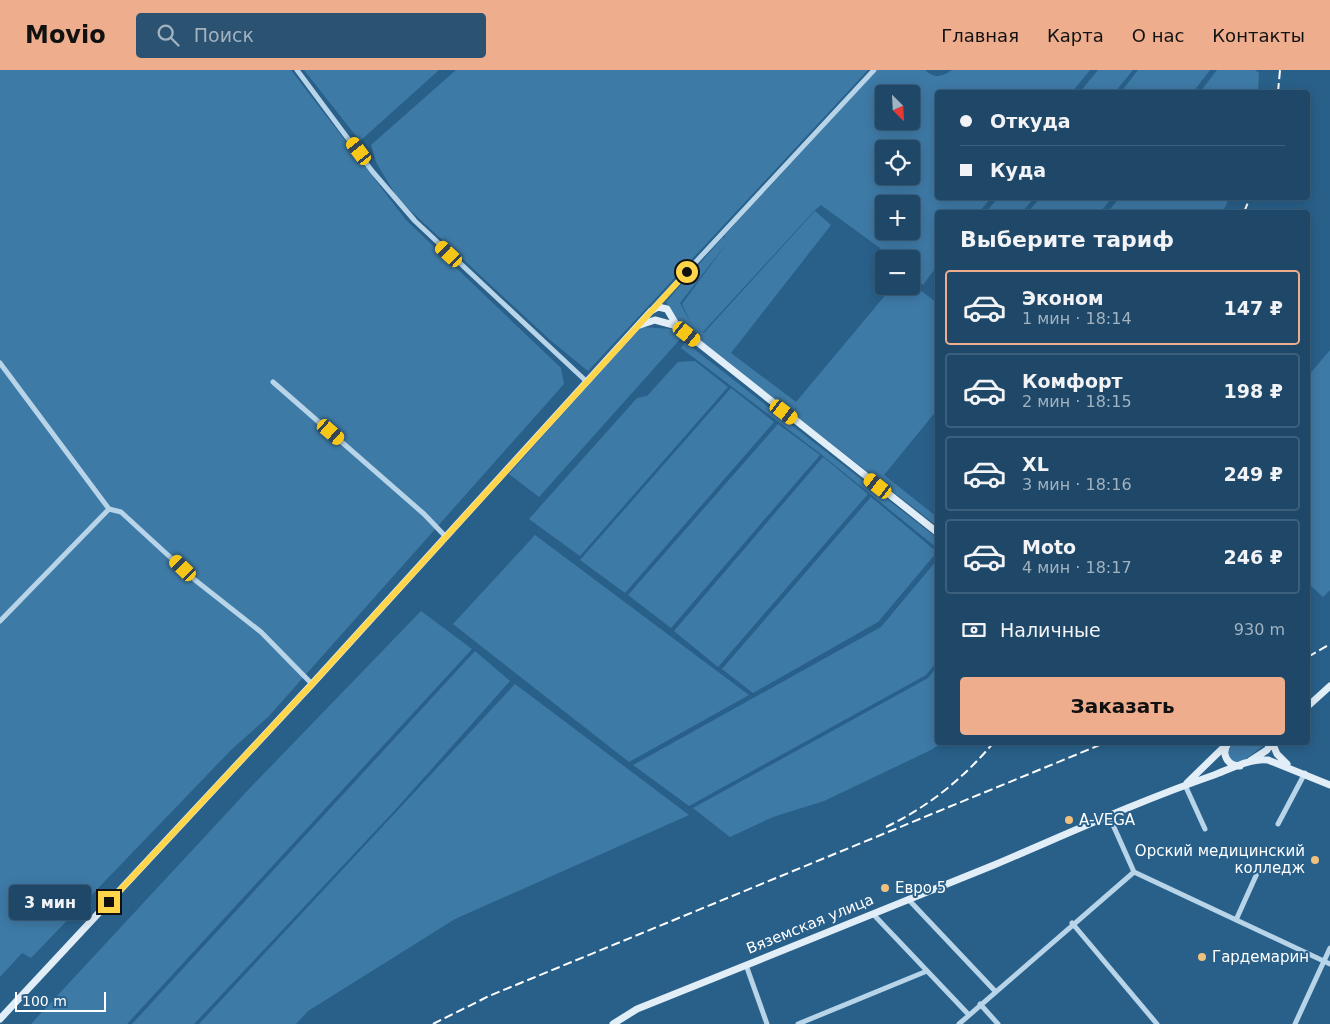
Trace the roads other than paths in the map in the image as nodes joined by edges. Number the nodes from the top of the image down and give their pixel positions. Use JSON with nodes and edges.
{"nodes":[{"id":1,"x":297,"y":70,"type":"edge"},
{"id":2,"x":874,"y":70,"type":"edge"},
{"id":3,"x":650,"y":311,"type":"junction"},
{"id":4,"x":677,"y":326,"type":"junction"},
{"id":5,"x":635,"y":328,"type":"junction"},
{"id":6,"x":0,"y":363,"type":"edge"},
{"id":7,"x":586,"y":381,"type":"junction"},
{"id":8,"x":273,"y":382,"type":"dead end"},
{"id":9,"x":109,"y":510,"type":"junction"},
{"id":10,"x":935,"y":531,"type":"edge"},
{"id":11,"x":446,"y":536,"type":"junction"},
{"id":12,"x":0,"y":621,"type":"edge"},
{"id":13,"x":312,"y":684,"type":"junction"},
{"id":14,"x":1330,"y":686,"type":"edge"},
{"id":15,"x":1310,"y":703,"type":"edge"},
{"id":16,"x":1225,"y":745,"type":"edge"},
{"id":17,"x":1226,"y":745,"type":"edge"},
{"id":18,"x":1270,"y":745,"type":"edge"},
{"id":19,"x":1274,"y":745,"type":"edge"},
{"id":20,"x":1242,"y":765,"type":"junction"},
{"id":21,"x":1305,"y":773,"type":"junction"},
{"id":22,"x":1185,"y":785,"type":"junction"},
{"id":23,"x":1330,"y":785,"type":"edge"},
{"id":24,"x":1109,"y":816,"type":"junction"},
{"id":25,"x":1278,"y":824,"type":"dead end"},
{"id":26,"x":1205,"y":829,"type":"dead end"},
{"id":27,"x":1259,"y":868,"type":"dead end"},
{"id":28,"x":1134,"y":872,"type":"junction"},
{"id":29,"x":908,"y":899,"type":"junction"},
{"id":30,"x":873,"y":914,"type":"junction"},
{"id":31,"x":1236,"y":920,"type":"junction"},
{"id":32,"x":1072,"y":924,"type":"junction"},
{"id":33,"x":1330,"y":948,"type":"edge"},
{"id":34,"x":1324,"y":961,"type":"junction"},
{"id":35,"x":1330,"y":964,"type":"edge"},
{"id":36,"x":746,"y":965,"type":"junction"},
{"id":37,"x":927,"y":971,"type":"junction"},
{"id":38,"x":995,"y":991,"type":"junction"},
{"id":39,"x":980,"y":1004,"type":"junction"},
{"id":40,"x":969,"y":1015,"type":"junction"},
{"id":41,"x":0,"y":1019,"type":"edge"},
{"id":42,"x":613,"y":1024,"type":"edge"},
{"id":43,"x":767,"y":1024,"type":"edge"},
{"id":44,"x":798,"y":1024,"type":"edge"},
{"id":45,"x":959,"y":1024,"type":"edge"},
{"id":46,"x":998,"y":1024,"type":"edge"},
{"id":47,"x":1158,"y":1024,"type":"edge"},
{"id":48,"x":1295,"y":1024,"type":"edge"}],
"edges":[{"from":1,"to":7,"type":"street"},
{"from":2,"to":3,"type":"street"},
{"from":3,"to":4,"type":"main road"},
{"from":3,"to":5,"type":"main road"},
{"from":4,"to":5,"type":"main road"},
{"from":4,"to":10,"type":"main road"},
{"from":5,"to":7,"type":"main road"},
{"from":6,"to":9,"type":"street"},
{"from":7,"to":11,"type":"main road"},
{"from":8,"to":11,"type":"street"},
{"from":9,"to":12,"type":"street"},
{"from":9,"to":13,"type":"street"},
{"from":11,"to":13,"type":"main road"},
{"from":13,"to":41,"type":"main road"},
{"from":14,"to":15,"type":"main road"},
{"from":16,"to":22,"type":"main road"},
{"from":17,"to":20,"type":"main road"},
{"from":18,"to":20,"type":"main road"},
{"from":19,"to":21,"type":"main road"},
{"from":20,"to":21,"type":"main road"},
{"from":20,"to":22,"type":"main road","name":"Вяземская улица"},
{"from":21,"to":23,"type":"main road"},
{"from":21,"to":25,"type":"street"},
{"from":22,"to":24,"type":"main road","name":"Вяземская улица"},
{"from":22,"to":26,"type":"street"},
{"from":24,"to":28,"type":"street"},
{"from":24,"to":29,"type":"main road","name":"Вяземская улица"},
{"from":27,"to":31,"type":"street"},
{"from":28,"to":31,"type":"street"},
{"from":28,"to":32,"type":"street"},
{"from":29,"to":30,"type":"main road","name":"Вяземская улица"},
{"from":29,"to":38,"type":"street"},
{"from":30,"to":36,"type":"main road","name":"Вяземская улица"},
{"from":30,"to":37,"type":"street"},
{"from":31,"to":34,"type":"street"},
{"from":32,"to":38,"type":"street"},
{"from":32,"to":47,"type":"street"},
{"from":33,"to":34,"type":"street"},
{"from":34,"to":35,"type":"street"},
{"from":34,"to":48,"type":"street"},
{"from":36,"to":42,"type":"main road","name":"Вяземская улица"},
{"from":36,"to":43,"type":"street"},
{"from":37,"to":40,"type":"street"},
{"from":37,"to":44,"type":"street"},
{"from":38,"to":39,"type":"street"},
{"from":39,"to":40,"type":"street"},
{"from":39,"to":46,"type":"street"},
{"from":40,"to":45,"type":"street"}]}
